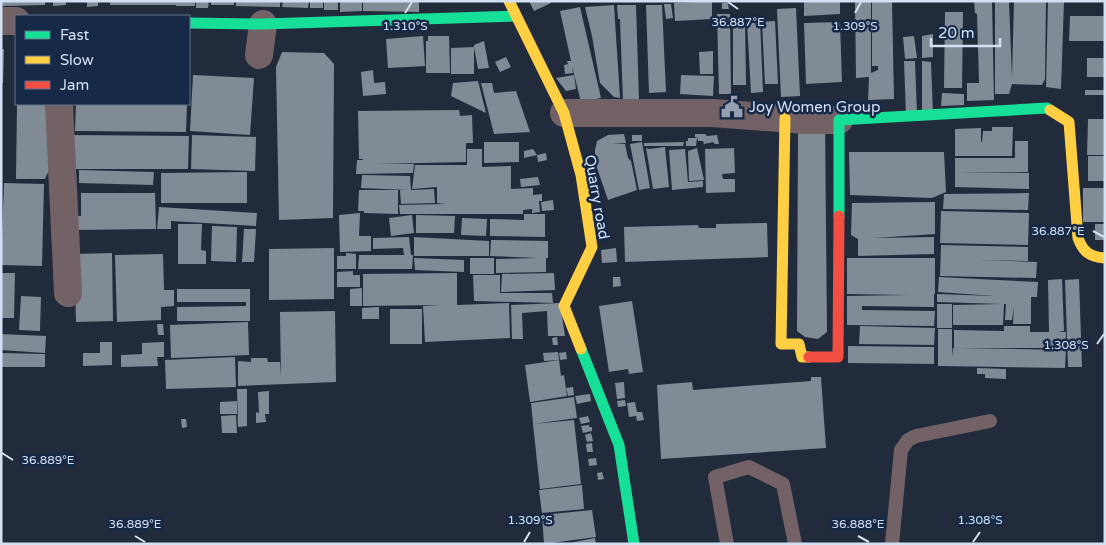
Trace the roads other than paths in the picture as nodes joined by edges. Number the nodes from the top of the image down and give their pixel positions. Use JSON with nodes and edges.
{"nodes":[{"id":1,"x":509,"y":1,"type":"edge"},
{"id":2,"x":515,"y":16,"type":"junction"},
{"id":3,"x":1,"y":21,"type":"edge"},
{"id":4,"x":15,"y":21,"type":"edge"},
{"id":5,"x":190,"y":23,"type":"edge"},
{"id":6,"x":263,"y":24,"type":"junction"},
{"id":7,"x":259,"y":55,"type":"dead end"},
{"id":8,"x":59,"y":105,"type":"edge"},
{"id":9,"x":564,"y":112,"type":"junction"},
{"id":10,"x":785,"y":118,"type":"junction"},
{"id":11,"x":839,"y":120,"type":"junction"},
{"id":12,"x":1105,"y":258,"type":"edge"},
{"id":13,"x":68,"y":292,"type":"dead end"},
{"id":14,"x":990,"y":421,"type":"dead end"},
{"id":15,"x":634,"y":544,"type":"edge"},
{"id":16,"x":727,"y":544,"type":"edge"},
{"id":17,"x":795,"y":544,"type":"edge"},
{"id":18,"x":892,"y":544,"type":"edge"}],
"edges":[{"from":1,"to":2,"type":"street","name":"Quarry road"},
{"from":2,"to":6,"type":"street"},
{"from":2,"to":9,"type":"street","name":"Quarry road"},
{"from":3,"to":4,"type":"street"},
{"from":5,"to":6,"type":"street"},
{"from":6,"to":7,"type":"street"},
{"from":8,"to":13,"type":"street"},
{"from":9,"to":10,"type":"street"},
{"from":9,"to":15,"type":"street","name":"Quarry road"},
{"from":10,"to":11,"type":"street"},
{"from":10,"to":11,"type":"street"},
{"from":11,"to":12,"type":"street"},
{"from":14,"to":18,"type":"lane"},
{"from":16,"to":17,"type":"lane"}]}
